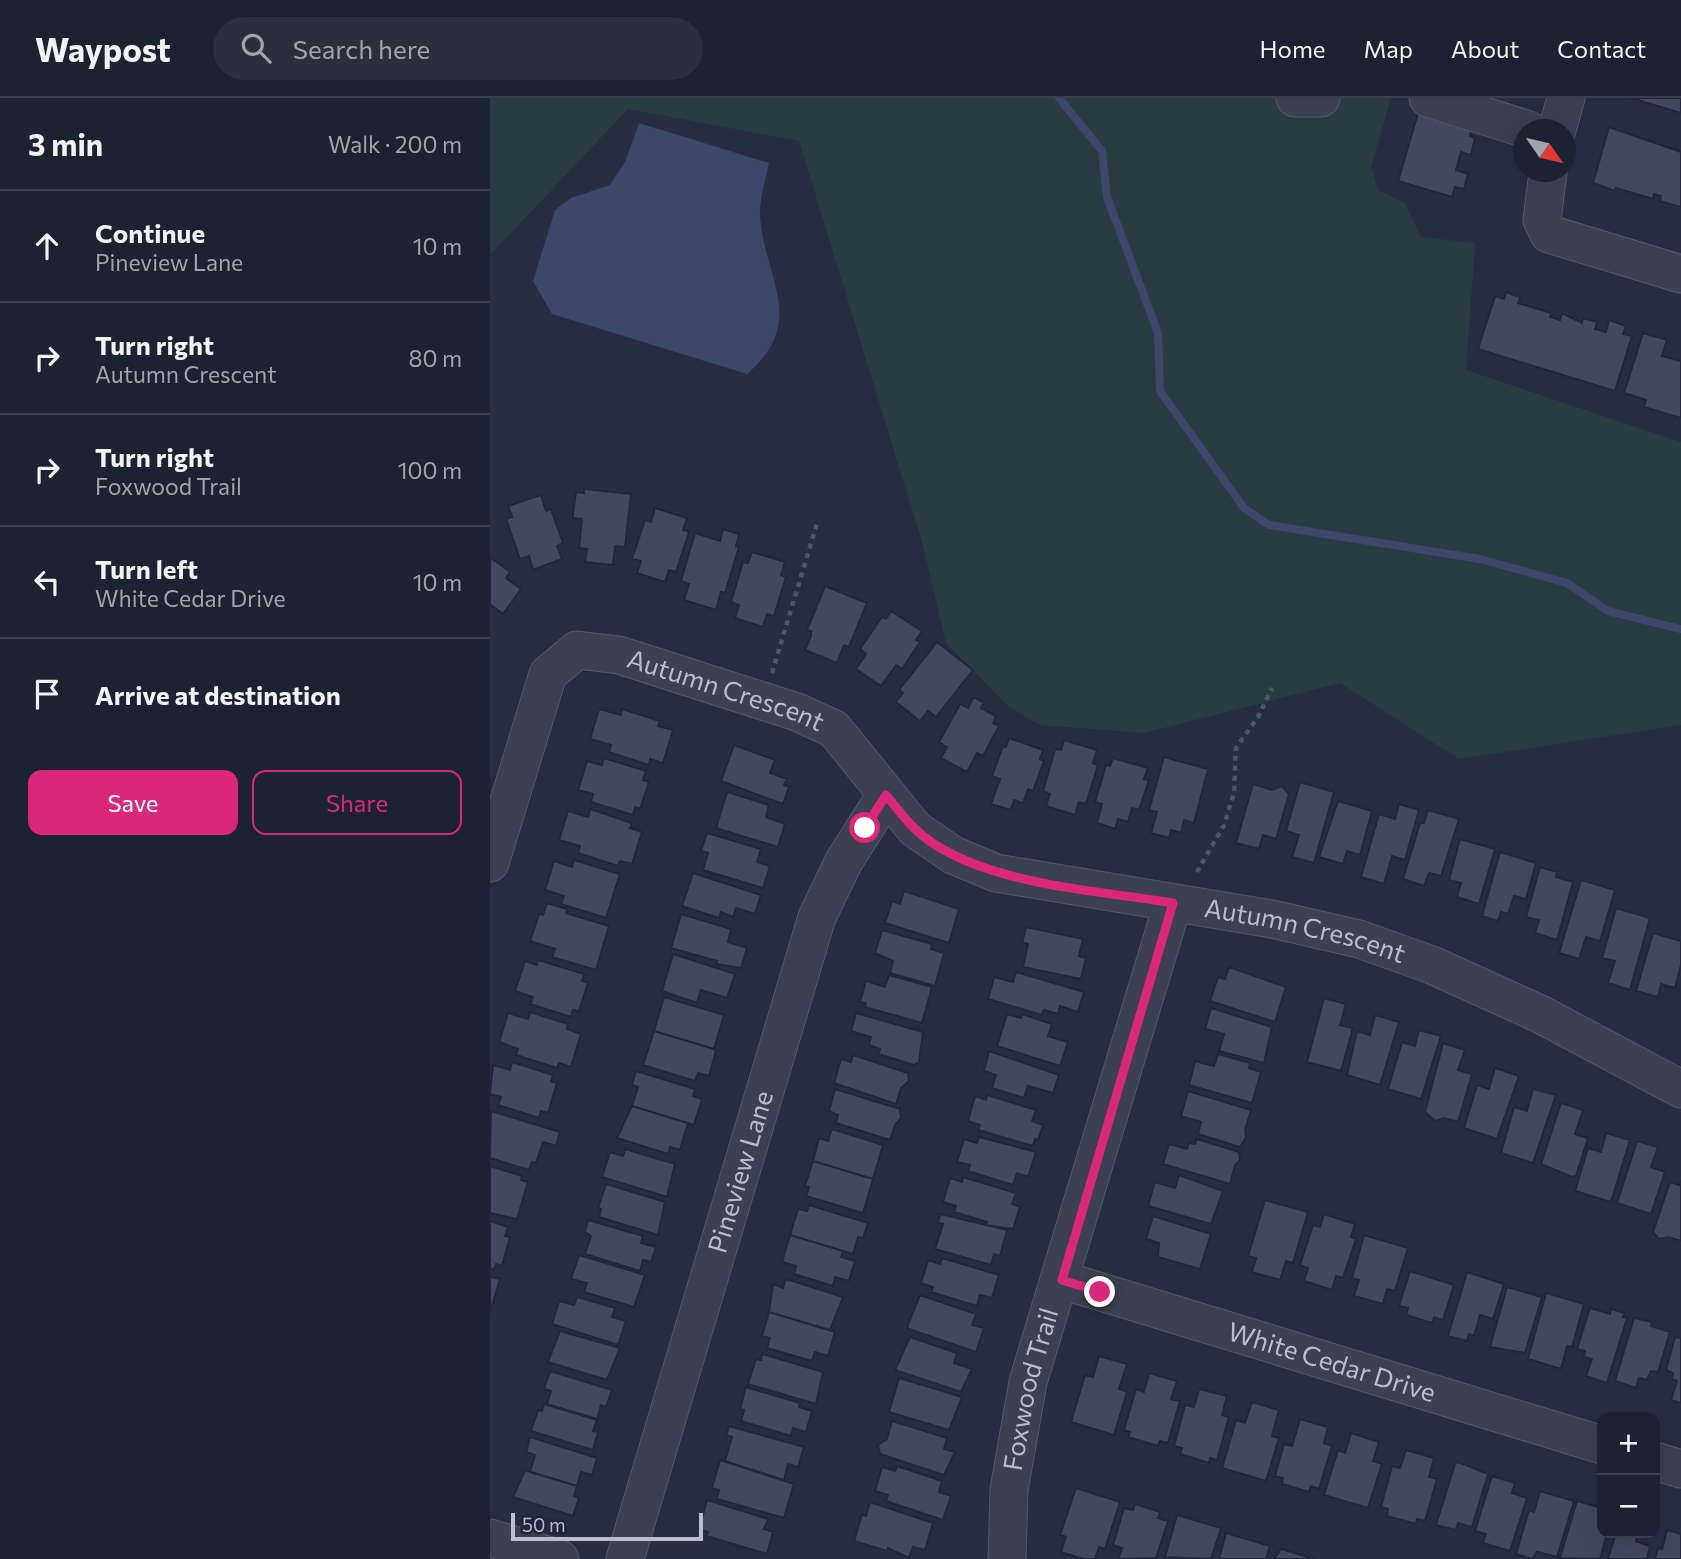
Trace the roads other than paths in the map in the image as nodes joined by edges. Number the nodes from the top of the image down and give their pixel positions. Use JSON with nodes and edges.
{"nodes":[{"id":1,"x":1295,"y":98,"type":"edge"},
{"id":2,"x":1321,"y":98,"type":"edge"},
{"id":3,"x":1428,"y":98,"type":"edge"},
{"id":4,"x":1566,"y":98,"type":"edge"},
{"id":5,"x":1560,"y":119,"type":"edge"},
{"id":6,"x":1513,"y":125,"type":"edge"},
{"id":7,"x":1547,"y":182,"type":"edge"},
{"id":8,"x":1681,"y":274,"type":"edge"},
{"id":9,"x":886,"y":795,"type":"junction"},
{"id":10,"x":490,"y":863,"type":"edge"},
{"id":11,"x":1173,"y":903,"type":"junction"},
{"id":12,"x":1681,"y":1089,"type":"edge"},
{"id":13,"x":1062,"y":1280,"type":"junction"},
{"id":14,"x":1597,"y":1443,"type":"edge"},
{"id":15,"x":1660,"y":1463,"type":"edge"},
{"id":16,"x":1681,"y":1469,"type":"edge"},
{"id":17,"x":490,"y":1538,"type":"edge"},
{"id":18,"x":560,"y":1559,"type":"edge"},
{"id":19,"x":625,"y":1559,"type":"edge"},
{"id":20,"x":1007,"y":1559,"type":"edge"}],
"edges":[{"from":1,"to":2,"type":"street"},
{"from":3,"to":6,"type":"street"},
{"from":4,"to":5,"type":"street"},
{"from":7,"to":8,"type":"street"},
{"from":9,"to":10,"type":"street","name":"Autumn Crescent"},
{"from":9,"to":11,"type":"street","name":"Autumn Crescent"},
{"from":9,"to":19,"type":"street","name":"Pineview Lane"},
{"from":11,"to":12,"type":"street","name":"Autumn Crescent"},
{"from":11,"to":13,"type":"street","name":"Foxwood Trail"},
{"from":13,"to":14,"type":"street","name":"White Cedar Drive"},
{"from":13,"to":20,"type":"street","name":"Foxwood Trail"},
{"from":15,"to":16,"type":"street"},
{"from":17,"to":18,"type":"street"}]}
